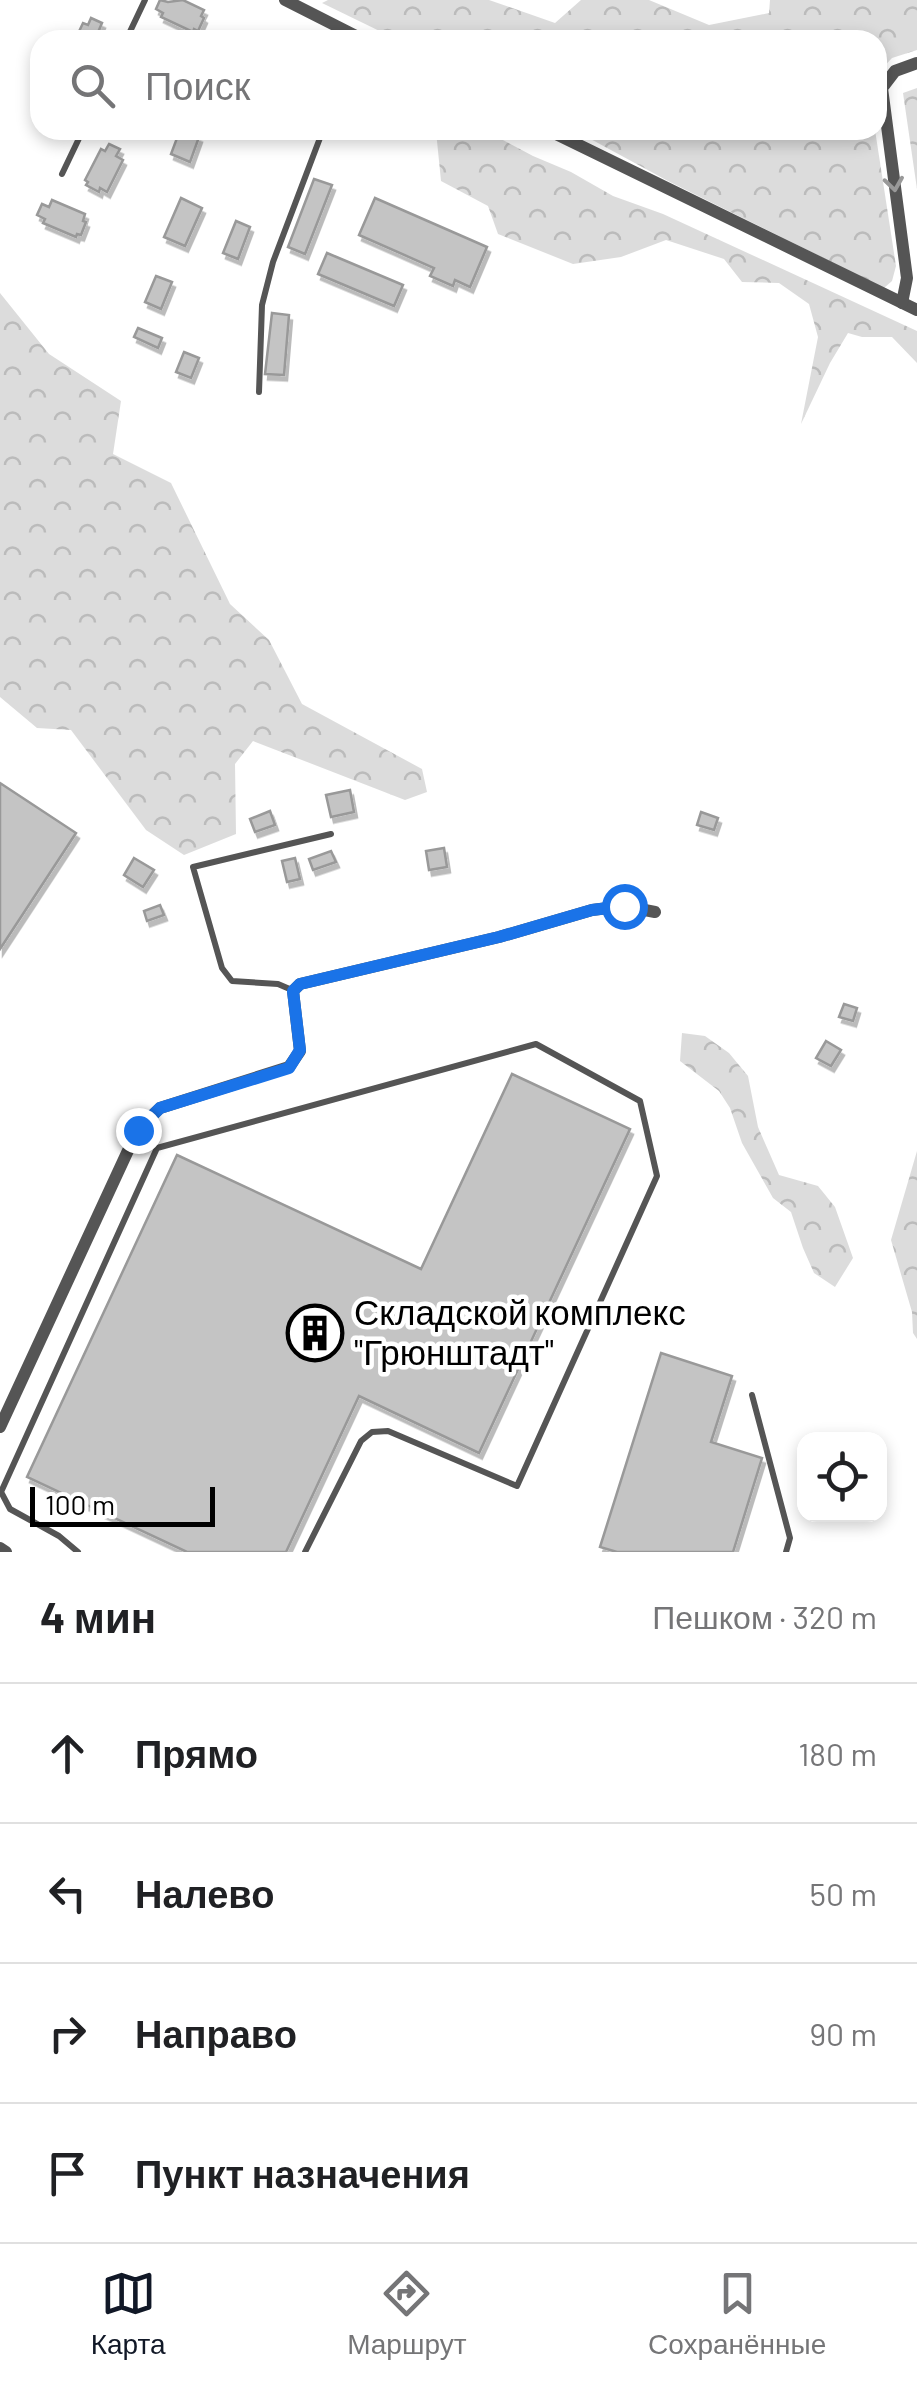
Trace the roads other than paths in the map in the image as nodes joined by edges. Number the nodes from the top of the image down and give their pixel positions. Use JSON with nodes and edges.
{"nodes":[{"id":1,"x":146,"y":0,"type":"edge"},
{"id":2,"x":284,"y":0,"type":"edge"},
{"id":3,"x":131,"y":30,"type":"edge"},
{"id":4,"x":341,"y":30,"type":"edge"},
{"id":5,"x":917,"y":63,"type":"edge"},
{"id":6,"x":887,"y":81,"type":"edge"},
{"id":7,"x":887,"y":126,"type":"edge"},
{"id":8,"x":78,"y":140,"type":"edge"},
{"id":9,"x":319,"y":140,"type":"edge"},
{"id":10,"x":568,"y":140,"type":"edge"},
{"id":11,"x":62,"y":174,"type":"dead end"},
{"id":12,"x":902,"y":303,"type":"junction"},
{"id":13,"x":917,"y":310,"type":"edge"},
{"id":14,"x":259,"y":392,"type":"dead end"},
{"id":15,"x":332,"y":834,"type":"dead end"},
{"id":16,"x":655,"y":912,"type":"dead end"},
{"id":17,"x":293,"y":991,"type":"junction"},
{"id":18,"x":752,"y":1395,"type":"dead end"},
{"id":19,"x":0,"y":1427,"type":"edge"},
{"id":20,"x":0,"y":1548,"type":"edge"},
{"id":21,"x":6,"y":1552,"type":"edge"},
{"id":22,"x":78,"y":1552,"type":"edge"},
{"id":23,"x":304,"y":1552,"type":"edge"},
{"id":24,"x":786,"y":1552,"type":"edge"}],
"edges":[{"from":1,"to":3,"type":"lane"},
{"from":2,"to":4,"type":"street"},
{"from":5,"to":6,"type":"street","one_way":true},
{"from":7,"to":12,"type":"street","one_way":true},
{"from":8,"to":11,"type":"lane"},
{"from":9,"to":14,"type":"lane"},
{"from":10,"to":12,"type":"street"},
{"from":12,"to":13,"type":"street"},
{"from":15,"to":17,"type":"lane"},
{"from":16,"to":17,"type":"street"},
{"from":17,"to":19,"type":"street"},
{"from":18,"to":24,"type":"lane"},
{"from":20,"to":21,"type":"street"},
{"from":22,"to":23,"type":"lane"}]}
